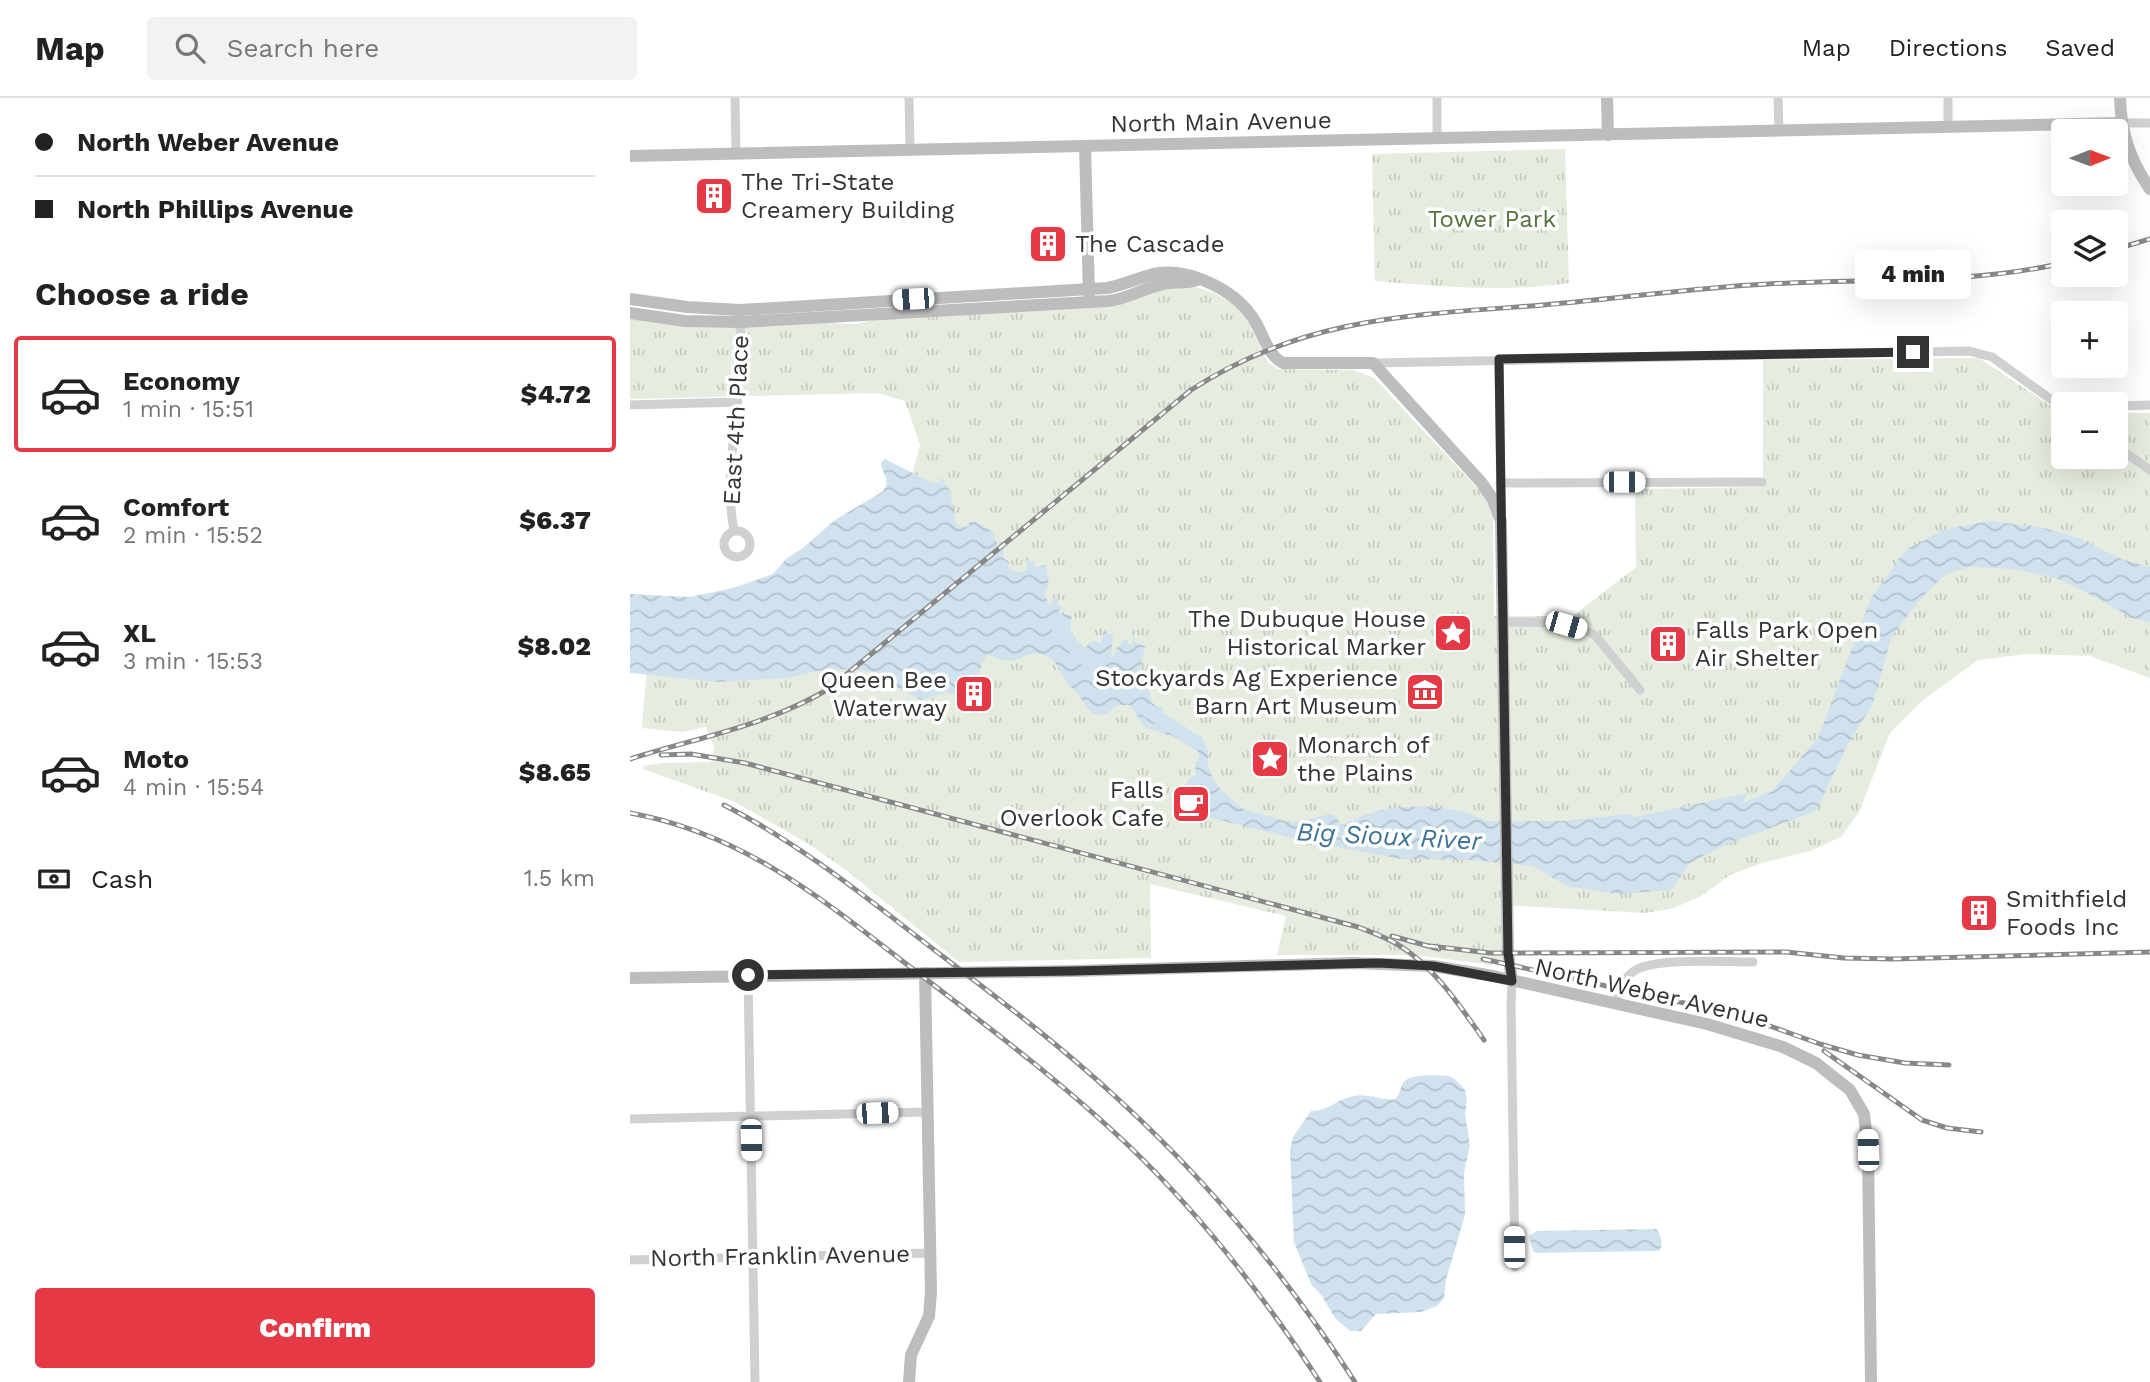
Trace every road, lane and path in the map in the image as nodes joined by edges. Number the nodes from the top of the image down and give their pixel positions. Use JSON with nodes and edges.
{"nodes":[{"id":1,"x":735,"y":98,"type":"edge"},
{"id":2,"x":909,"y":98,"type":"edge"},
{"id":3,"x":1437,"y":98,"type":"edge"},
{"id":4,"x":1607,"y":98,"type":"edge"},
{"id":5,"x":1778,"y":98,"type":"edge"},
{"id":6,"x":1948,"y":98,"type":"edge"},
{"id":7,"x":2120,"y":98,"type":"edge"},
{"id":8,"x":2121,"y":119,"type":"edge"},
{"id":9,"x":2128,"y":123,"type":"edge"},
{"id":10,"x":2150,"y":123,"type":"edge"},
{"id":11,"x":2051,"y":125,"type":"edge"},
{"id":12,"x":1948,"y":127,"type":"junction"},
{"id":13,"x":1779,"y":131,"type":"junction"},
{"id":14,"x":1608,"y":135,"type":"junction"},
{"id":15,"x":1437,"y":137,"type":"junction"},
{"id":16,"x":1085,"y":146,"type":"junction"},
{"id":17,"x":2128,"y":148,"type":"edge"},
{"id":18,"x":910,"y":149,"type":"junction"},
{"id":19,"x":736,"y":153,"type":"junction"},
{"id":20,"x":630,"y":156,"type":"edge"},
{"id":21,"x":2150,"y":188,"type":"edge"},
{"id":22,"x":1089,"y":296,"type":"junction"},
{"id":23,"x":630,"y":299,"type":"edge"},
{"id":24,"x":630,"y":313,"type":"edge"},
{"id":25,"x":740,"y":316,"type":"junction"},
{"id":26,"x":1499,"y":359,"type":"junction"},
{"id":27,"x":1373,"y":363,"type":"junction"},
{"id":28,"x":2051,"y":399,"type":"edge"},
{"id":29,"x":738,"y":402,"type":"junction"},
{"id":30,"x":630,"y":405,"type":"edge"},
{"id":31,"x":2150,"y":405,"type":"edge"},
{"id":32,"x":2128,"y":406,"type":"edge"},
{"id":33,"x":2128,"y":454,"type":"edge"},
{"id":34,"x":2150,"y":470,"type":"edge"},
{"id":35,"x":1762,"y":481,"type":"dead end"},
{"id":36,"x":1500,"y":483,"type":"junction"},
{"id":37,"x":1501,"y":521,"type":"junction"},
{"id":38,"x":734,"y":531,"type":"dead end"},
{"id":39,"x":1503,"y":622,"type":"junction"},
{"id":40,"x":1640,"y":690,"type":"dead end"},
{"id":41,"x":1754,"y":962,"type":"dead end"},
{"id":42,"x":925,"y":972,"type":"junction"},
{"id":43,"x":748,"y":975,"type":"junction"},
{"id":44,"x":630,"y":978,"type":"edge"},
{"id":45,"x":1512,"y":981,"type":"junction"},
{"id":46,"x":1616,"y":1004,"type":"junction"},
{"id":47,"x":927,"y":1112,"type":"junction"},
{"id":48,"x":750,"y":1116,"type":"junction"},
{"id":49,"x":630,"y":1119,"type":"edge"},
{"id":50,"x":930,"y":1252,"type":"junction"},
{"id":51,"x":753,"y":1257,"type":"junction"},
{"id":52,"x":630,"y":1260,"type":"edge"},
{"id":53,"x":1515,"y":1267,"type":"dead end"},
{"id":54,"x":755,"y":1382,"type":"edge"},
{"id":55,"x":909,"y":1382,"type":"edge"},
{"id":56,"x":1871,"y":1382,"type":"edge"}],
"edges":[{"from":1,"to":19,"type":"street"},
{"from":2,"to":18,"type":"street"},
{"from":3,"to":15,"type":"street"},
{"from":4,"to":14,"type":"street"},
{"from":5,"to":13,"type":"street"},
{"from":6,"to":12,"type":"street"},
{"from":7,"to":8,"type":"street"},
{"from":9,"to":10,"type":"street","name":"North Main Avenue"},
{"from":11,"to":12,"type":"street","name":"North Main Avenue"},
{"from":12,"to":13,"type":"street","name":"North Main Avenue"},
{"from":13,"to":14,"type":"street","name":"North Main Avenue"},
{"from":14,"to":15,"type":"street","name":"North Main Avenue"},
{"from":15,"to":16,"type":"street","name":"North Main Avenue"},
{"from":16,"to":18,"type":"street","name":"North Main Avenue"},
{"from":16,"to":22,"type":"street"},
{"from":17,"to":21,"type":"street"},
{"from":18,"to":19,"type":"street","name":"North Main Avenue"},
{"from":19,"to":20,"type":"street","name":"North Main Avenue"},
{"from":22,"to":25,"type":"street"},
{"from":22,"to":27,"type":"street"},
{"from":23,"to":25,"type":"street"},
{"from":24,"to":25,"type":"street"},
{"from":25,"to":29,"type":"street","name":"East 4th Place"},
{"from":26,"to":27,"type":"street"},
{"from":26,"to":28,"type":"street"},
{"from":26,"to":36,"type":"street"},
{"from":27,"to":37,"type":"street"},
{"from":29,"to":30,"type":"street"},
{"from":29,"to":38,"type":"street","name":"East 4th Place"},
{"from":31,"to":32,"type":"street"},
{"from":33,"to":34,"type":"street"},
{"from":35,"to":36,"type":"street"},
{"from":36,"to":37,"type":"street"},
{"from":37,"to":39,"type":"street"},
{"from":39,"to":40,"type":"street"},
{"from":39,"to":45,"type":"street"},
{"from":41,"to":46,"type":"street"},
{"from":42,"to":43,"type":"street","name":"North Weber Avenue"},
{"from":42,"to":45,"type":"street","name":"North Weber Avenue"},
{"from":42,"to":47,"type":"street"},
{"from":43,"to":44,"type":"street","name":"North Weber Avenue"},
{"from":43,"to":48,"type":"street"},
{"from":45,"to":46,"type":"street","name":"North Weber Avenue"},
{"from":45,"to":53,"type":"street"},
{"from":46,"to":56,"type":"street","name":"North Weber Avenue"},
{"from":47,"to":48,"type":"street"},
{"from":47,"to":50,"type":"street"},
{"from":48,"to":49,"type":"street"},
{"from":48,"to":51,"type":"street"},
{"from":50,"to":51,"type":"street","name":"North Franklin Avenue"},
{"from":50,"to":55,"type":"street"},
{"from":51,"to":52,"type":"street","name":"North Franklin Avenue"},
{"from":51,"to":54,"type":"street"}]}
